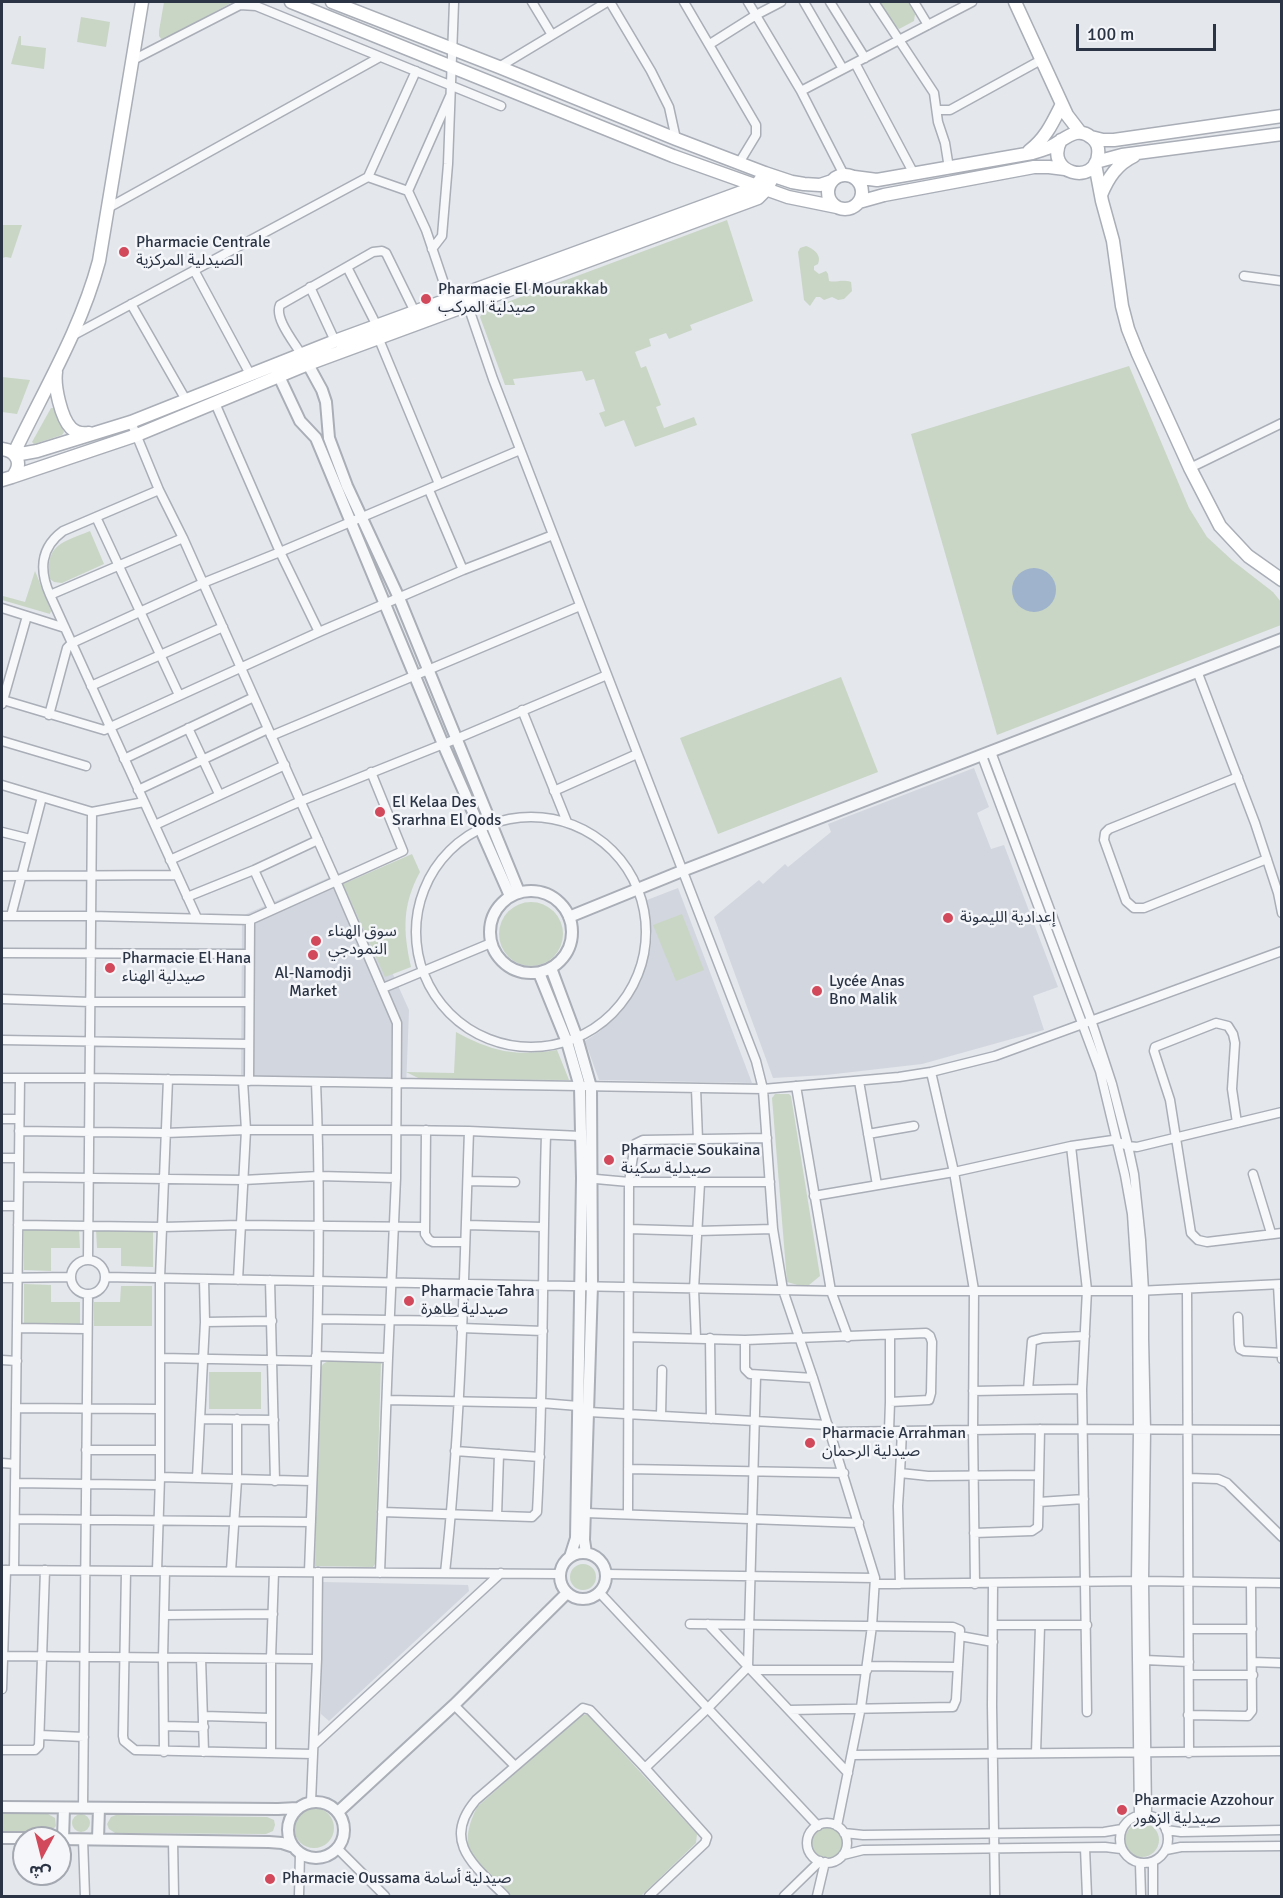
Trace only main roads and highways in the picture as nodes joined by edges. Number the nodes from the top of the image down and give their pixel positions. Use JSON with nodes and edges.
{"nodes":[{"id":1,"x":142,"y":2,"type":"edge"},
{"id":2,"x":291,"y":2,"type":"edge"},
{"id":3,"x":332,"y":2,"type":"edge"},
{"id":4,"x":1015,"y":2,"type":"edge"},
{"id":5,"x":359,"y":6,"type":"edge"},
{"id":6,"x":1061,"y":104,"type":"junction"},
{"id":7,"x":1281,"y":116,"type":"edge"},
{"id":8,"x":1281,"y":134,"type":"edge"},
{"id":9,"x":1086,"y":135,"type":"junction"},
{"id":10,"x":1062,"y":140,"type":"junction"},
{"id":11,"x":1140,"y":153,"type":"junction"},
{"id":12,"x":1021,"y":155,"type":"junction"},
{"id":13,"x":1096,"y":163,"type":"junction"},
{"id":14,"x":1068,"y":171,"type":"junction"},
{"id":15,"x":769,"y":174,"type":"junction"},
{"id":16,"x":849,"y":176,"type":"junction"},
{"id":17,"x":832,"y":182,"type":"junction"},
{"id":18,"x":762,"y":188,"type":"junction"},
{"id":19,"x":1101,"y":198,"type":"junction"},
{"id":20,"x":748,"y":201,"type":"junction"},
{"id":21,"x":803,"y":201,"type":"junction"},
{"id":22,"x":859,"y":202,"type":"junction"},
{"id":23,"x":837,"y":207,"type":"junction"},
{"id":24,"x":466,"y":299,"type":"junction"},
{"id":25,"x":451,"y":305,"type":"junction"},
{"id":26,"x":377,"y":332,"type":"junction"},
{"id":27,"x":305,"y":359,"type":"junction"},
{"id":28,"x":58,"y":364,"type":"junction"},
{"id":29,"x":108,"y":429,"type":"junction"},
{"id":30,"x":8,"y":452,"type":"edge"},
{"id":31,"x":7,"y":479,"type":"edge"},
{"id":32,"x":2,"y":493,"type":"edge"},
{"id":33,"x":1281,"y":580,"type":"edge"}],
"edges":[{"from":1,"to":28,"type":"main road"},
{"from":2,"to":18,"type":"main road"},
{"from":3,"to":5,"type":"main road"},
{"from":4,"to":6,"type":"main road"},
{"from":5,"to":15,"type":"main road"},
{"from":6,"to":9,"type":"main road"},
{"from":6,"to":10,"type":"main road"},
{"from":6,"to":12,"type":"main road"},
{"from":7,"to":9,"type":"main road"},
{"from":8,"to":11,"type":"main road"},
{"from":9,"to":10,"type":"main road"},
{"from":9,"to":13,"type":"main road"},
{"from":10,"to":12,"type":"main road"},
{"from":10,"to":14,"type":"main road"},
{"from":11,"to":13,"type":"main road"},
{"from":11,"to":19,"type":"main road"},
{"from":12,"to":16,"type":"main road"},
{"from":13,"to":14,"type":"main road"},
{"from":13,"to":19,"type":"main road"},
{"from":14,"to":19,"type":"main road"},
{"from":14,"to":22,"type":"main road"},
{"from":15,"to":17,"type":"main road"},
{"from":15,"to":18,"type":"main road"},
{"from":16,"to":17,"type":"main road"},
{"from":16,"to":22,"type":"main road"},
{"from":17,"to":23,"type":"main road"},
{"from":18,"to":20,"type":"main road"},
{"from":18,"to":21,"type":"main road"},
{"from":18,"to":24,"type":"main road"},
{"from":19,"to":33,"type":"main road"},
{"from":20,"to":21,"type":"main road"},
{"from":20,"to":24,"type":"main road"},
{"from":21,"to":23,"type":"main road"},
{"from":22,"to":23,"type":"main road"},
{"from":24,"to":25,"type":"main road"},
{"from":25,"to":26,"type":"main road"},
{"from":25,"to":26,"type":"main road"},
{"from":26,"to":27,"type":"main road"},
{"from":26,"to":27,"type":"main road"},
{"from":27,"to":29,"type":"main road"},
{"from":27,"to":31,"type":"main road"},
{"from":28,"to":29,"type":"main road"},
{"from":28,"to":30,"type":"main road"},
{"from":29,"to":30,"type":"main road"},
{"from":30,"to":31,"type":"main road"},
{"from":31,"to":32,"type":"main road"}]}
